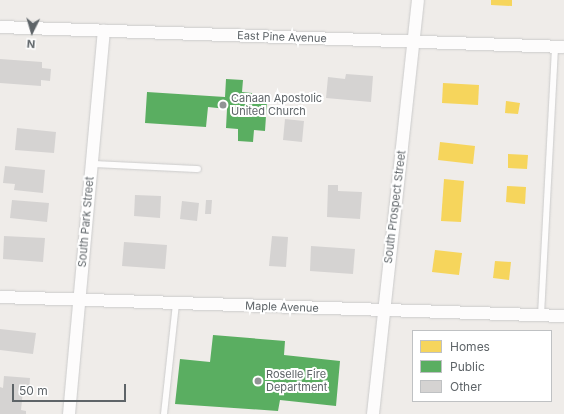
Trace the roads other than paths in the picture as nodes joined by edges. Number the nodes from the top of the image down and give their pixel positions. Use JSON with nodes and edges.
{"nodes":[{"id":1,"x":418,"y":0,"type":"edge"},
{"id":2,"x":0,"y":27,"type":"edge"},
{"id":3,"x":104,"y":31,"type":"junction"},
{"id":4,"x":414,"y":42,"type":"junction"},
{"id":5,"x":560,"y":46,"type":"edge"},
{"id":6,"x":92,"y":164,"type":"junction"},
{"id":7,"x":198,"y":168,"type":"dead end"},
{"id":8,"x":0,"y":297,"type":"edge"},
{"id":9,"x":79,"y":300,"type":"junction"},
{"id":10,"x":176,"y":303,"type":"junction"},
{"id":11,"x":382,"y":310,"type":"junction"},
{"id":12,"x":540,"y":315,"type":"junction"},
{"id":13,"x":564,"y":316,"type":"edge"},
{"id":14,"x":69,"y":414,"type":"edge"},
{"id":15,"x":164,"y":414,"type":"edge"},
{"id":16,"x":373,"y":414,"type":"edge"}],
"edges":[{"from":1,"to":4,"type":"street","name":"South Prospect Street"},
{"from":2,"to":3,"type":"street","name":"East Pine Avenue"},
{"from":3,"to":4,"type":"street","name":"East Pine Avenue"},
{"from":3,"to":6,"type":"street","name":"South Park Street"},
{"from":4,"to":5,"type":"street","name":"East Pine Avenue"},
{"from":4,"to":11,"type":"street","name":"South Prospect Street"},
{"from":5,"to":12,"type":"lane"},
{"from":6,"to":7,"type":"lane"},
{"from":6,"to":9,"type":"street","name":"South Park Street"},
{"from":8,"to":9,"type":"street","name":"Maple Avenue"},
{"from":9,"to":10,"type":"street","name":"Maple Avenue"},
{"from":9,"to":14,"type":"street","name":"South Park Street"},
{"from":10,"to":11,"type":"street","name":"Maple Avenue"},
{"from":10,"to":15,"type":"lane"},
{"from":11,"to":12,"type":"street","name":"Maple Avenue"},
{"from":11,"to":16,"type":"street","name":"South Prospect Street"},
{"from":12,"to":13,"type":"street","name":"Maple Avenue"}]}
